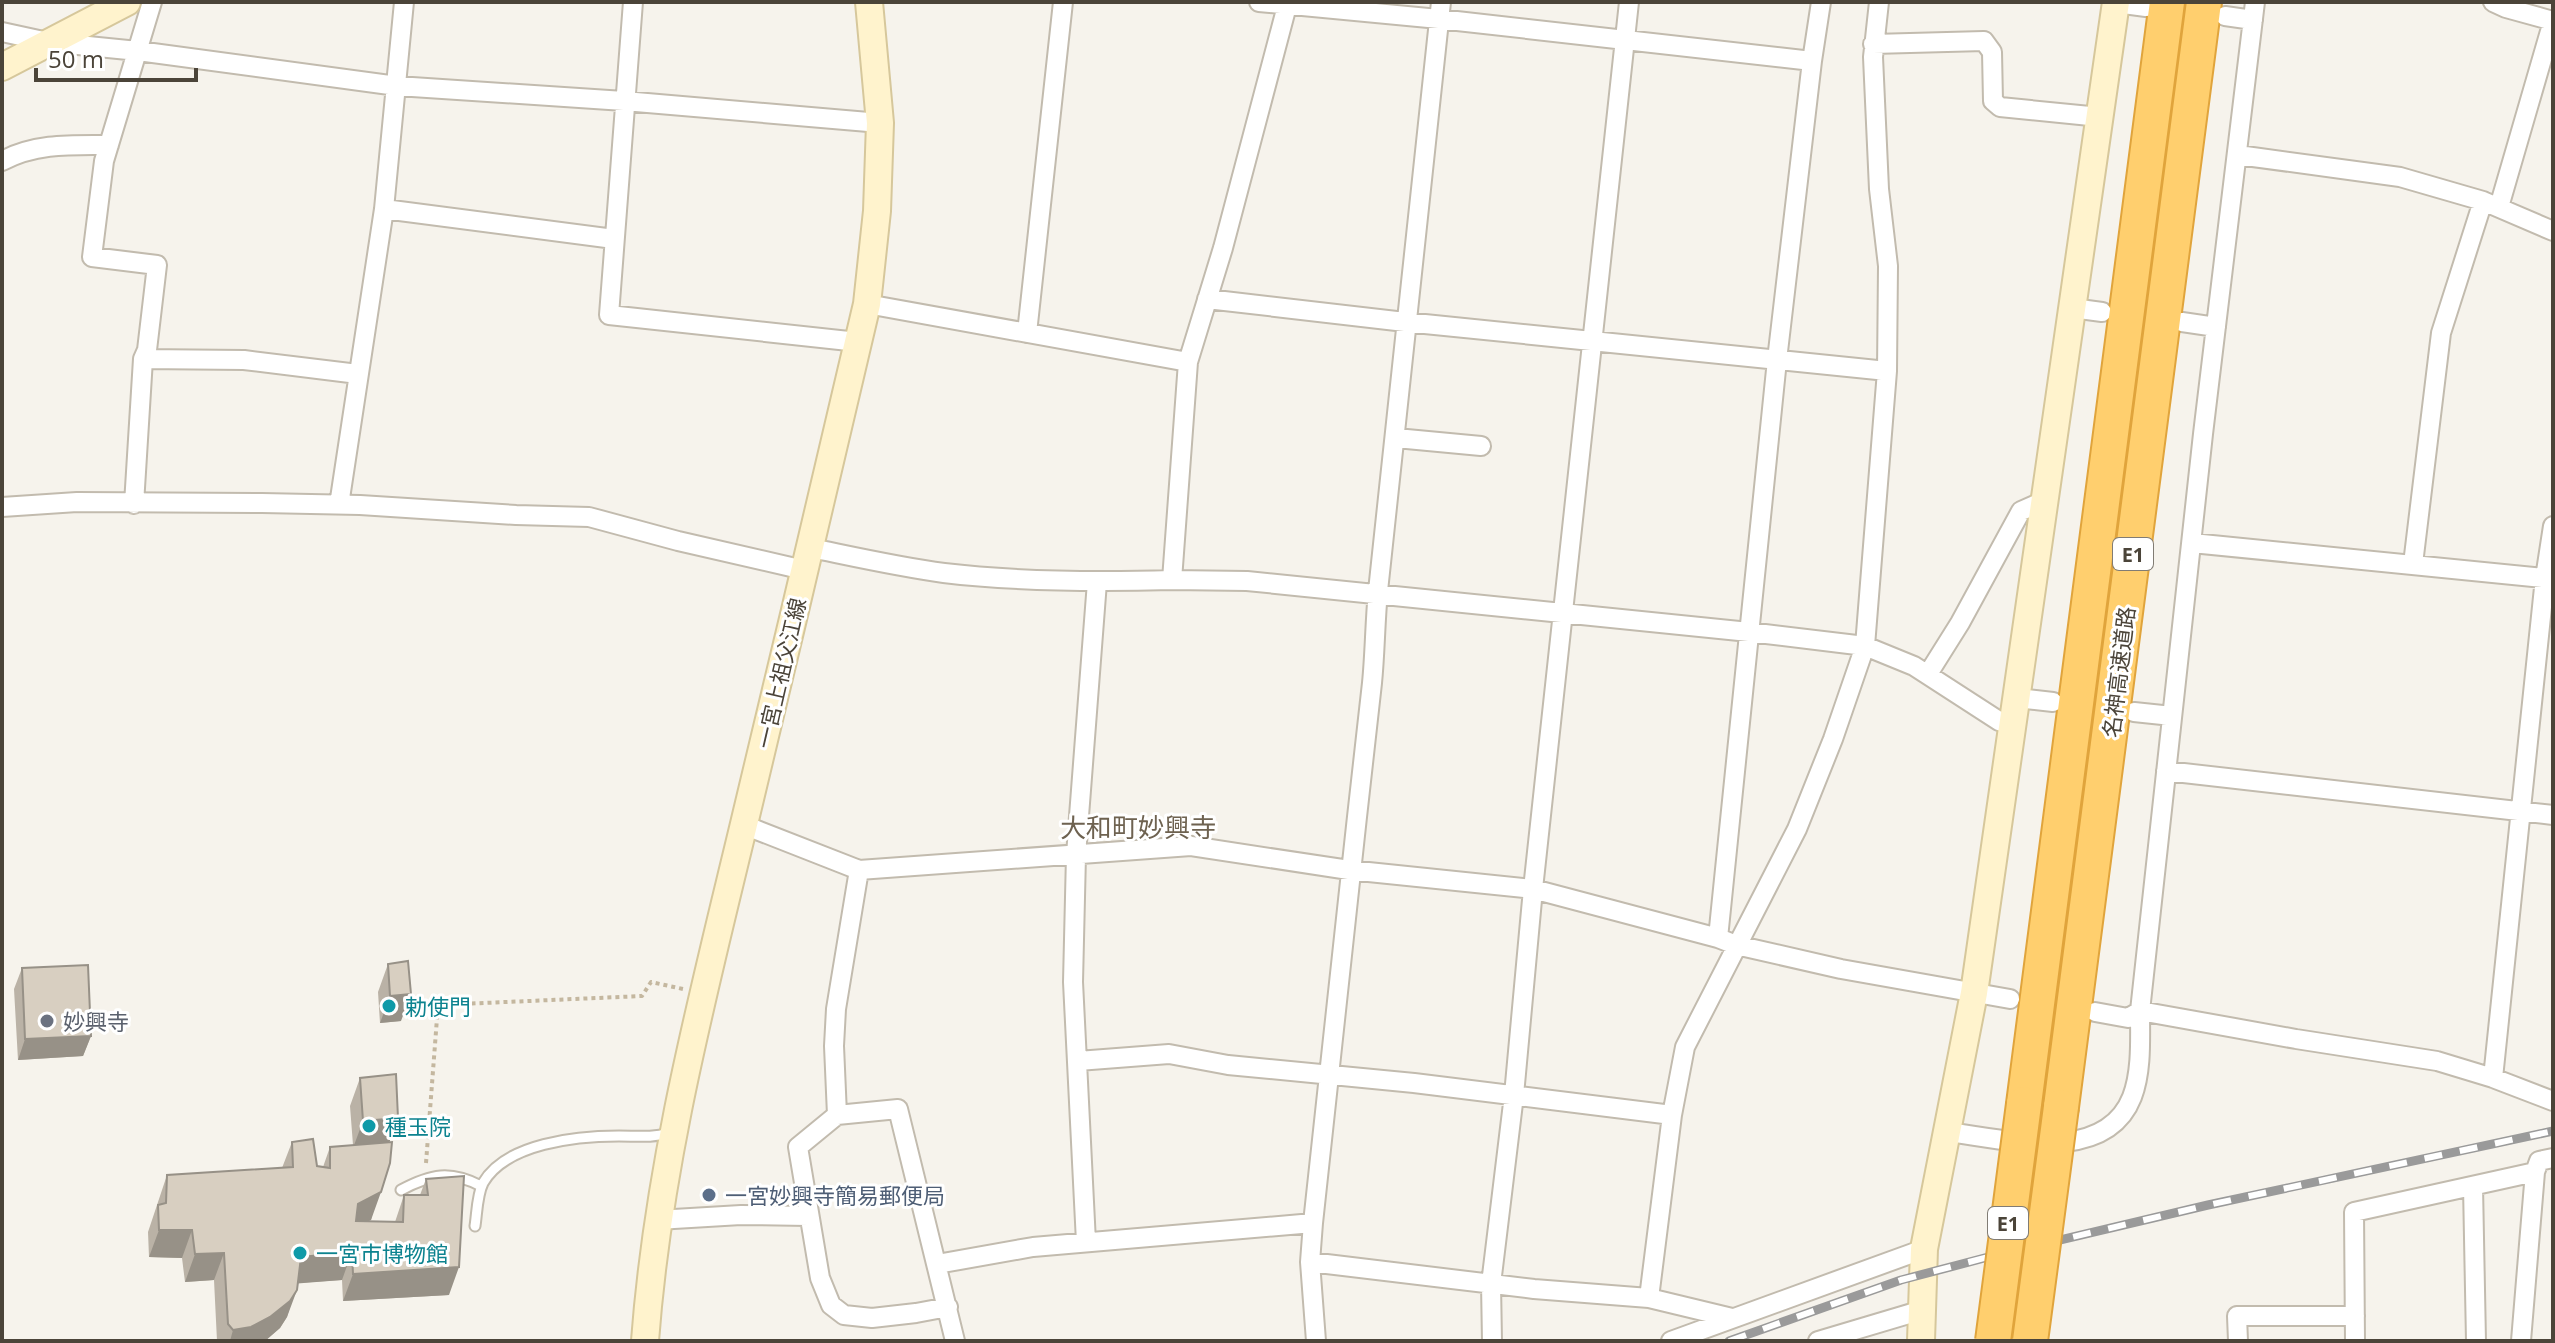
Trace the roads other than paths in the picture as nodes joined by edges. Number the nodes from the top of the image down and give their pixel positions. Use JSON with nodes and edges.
{"nodes":[{"id":1,"x":127,"y":2,"type":"edge"},
{"id":2,"x":152,"y":2,"type":"edge"},
{"id":3,"x":404,"y":2,"type":"edge"},
{"id":4,"x":633,"y":2,"type":"edge"},
{"id":5,"x":869,"y":2,"type":"edge"},
{"id":6,"x":1063,"y":2,"type":"edge"},
{"id":7,"x":1259,"y":2,"type":"edge"},
{"id":8,"x":1629,"y":2,"type":"edge"},
{"id":9,"x":1821,"y":2,"type":"edge"},
{"id":10,"x":1879,"y":2,"type":"edge"},
{"id":11,"x":2116,"y":2,"type":"edge"},
{"id":12,"x":1288,"y":4,"type":"edge"},
{"id":13,"x":2156,"y":4,"type":"edge"},
{"id":14,"x":2502,"y":4,"type":"edge"},
{"id":15,"x":2214,"y":9,"type":"edge"},
{"id":16,"x":1440,"y":10,"type":"edge"},
{"id":17,"x":2254,"y":11,"type":"edge"},
{"id":18,"x":2553,"y":21,"type":"edge"},
{"id":19,"x":2,"y":32,"type":"edge"},
{"id":20,"x":1625,"y":39,"type":"junction"},
{"id":21,"x":48,"y":42,"type":"junction"},
{"id":22,"x":1873,"y":44,"type":"junction"},
{"id":23,"x":138,"y":51,"type":"junction"},
{"id":24,"x":1812,"y":61,"type":"junction"},
{"id":25,"x":2,"y":67,"type":"edge"},
{"id":26,"x":397,"y":86,"type":"junction"},
{"id":27,"x":624,"y":101,"type":"junction"},
{"id":28,"x":2100,"y":117,"type":"junction"},
{"id":29,"x":880,"y":123,"type":"junction"},
{"id":30,"x":109,"y":145,"type":"junction"},
{"id":31,"x":2238,"y":155,"type":"junction"},
{"id":32,"x":2,"y":161,"type":"edge"},
{"id":33,"x":2491,"y":204,"type":"junction"},
{"id":34,"x":384,"y":209,"type":"junction"},
{"id":35,"x":2553,"y":231,"type":"edge"},
{"id":36,"x":614,"y":239,"type":"junction"},
{"id":37,"x":1207,"y":299,"type":"junction"},
{"id":38,"x":867,"y":304,"type":"junction"},
{"id":39,"x":2072,"y":308,"type":"junction"},
{"id":40,"x":2102,"y":312,"type":"dead end"},
{"id":41,"x":1405,"y":322,"type":"junction"},
{"id":42,"x":2182,"y":322,"type":"dead end"},
{"id":43,"x":2216,"y":327,"type":"junction"},
{"id":44,"x":1027,"y":333,"type":"junction"},
{"id":45,"x":1592,"y":339,"type":"junction"},
{"id":46,"x":858,"y":342,"type":"junction"},
{"id":47,"x":143,"y":359,"type":"junction"},
{"id":48,"x":1777,"y":360,"type":"junction"},
{"id":49,"x":1188,"y":362,"type":"junction"},
{"id":50,"x":1887,"y":371,"type":"junction"},
{"id":51,"x":358,"y":374,"type":"junction"},
{"id":52,"x":1396,"y":438,"type":"junction"},
{"id":53,"x":1481,"y":446,"type":"dead end"},
{"id":54,"x":2044,"y":501,"type":"junction"},
{"id":55,"x":134,"y":504,"type":"junction"},
{"id":56,"x":339,"y":505,"type":"junction"},
{"id":57,"x":2,"y":507,"type":"edge"},
{"id":58,"x":2553,"y":526,"type":"edge"},
{"id":59,"x":2192,"y":543,"type":"junction"},
{"id":60,"x":807,"y":559,"type":"junction"},
{"id":61,"x":2413,"y":564,"type":"junction"},
{"id":62,"x":2549,"y":579,"type":"edge"},
{"id":63,"x":1172,"y":580,"type":"junction"},
{"id":64,"x":1097,"y":582,"type":"junction"},
{"id":65,"x":1378,"y":594,"type":"junction"},
{"id":66,"x":1563,"y":614,"type":"junction"},
{"id":67,"x":1749,"y":632,"type":"junction"},
{"id":68,"x":1865,"y":646,"type":"junction"},
{"id":69,"x":1928,"y":674,"type":"junction"},
{"id":70,"x":2017,"y":698,"type":"junction"},
{"id":71,"x":2053,"y":702,"type":"dead end"},
{"id":72,"x":2134,"y":712,"type":"dead end"},
{"id":73,"x":2172,"y":716,"type":"junction"},
{"id":74,"x":2013,"y":725,"type":"junction"},
{"id":75,"x":2166,"y":771,"type":"junction"},
{"id":76,"x":2522,"y":812,"type":"junction"},
{"id":77,"x":2553,"y":815,"type":"edge"},
{"id":78,"x":744,"y":825,"type":"junction"},
{"id":79,"x":1076,"y":855,"type":"junction"},
{"id":80,"x":859,"y":870,"type":"junction"},
{"id":81,"x":1349,"y":870,"type":"junction"},
{"id":82,"x":1533,"y":889,"type":"junction"},
{"id":83,"x":1718,"y":938,"type":"junction"},
{"id":84,"x":1736,"y":945,"type":"junction"},
{"id":85,"x":1974,"y":993,"type":"junction"},
{"id":86,"x":2010,"y":999,"type":"dead end"},
{"id":87,"x":2140,"y":1011,"type":"junction"},
{"id":88,"x":2095,"y":1012,"type":"dead end"},
{"id":89,"x":1078,"y":1061,"type":"junction"},
{"id":90,"x":1327,"y":1074,"type":"junction"},
{"id":91,"x":2493,"y":1078,"type":"junction"},
{"id":92,"x":1514,"y":1095,"type":"junction"},
{"id":93,"x":2553,"y":1101,"type":"edge"},
{"id":94,"x":837,"y":1115,"type":"junction"},
{"id":95,"x":1672,"y":1115,"type":"junction"},
{"id":96,"x":1948,"y":1132,"type":"junction"},
{"id":97,"x":672,"y":1133,"type":"junction"},
{"id":98,"x":2553,"y":1158,"type":"edge"},
{"id":99,"x":2535,"y":1172,"type":"junction"},
{"id":100,"x":481,"y":1186,"type":"junction"},
{"id":101,"x":2473,"y":1186,"type":"junction"},
{"id":102,"x":401,"y":1190,"type":"dead end"},
{"id":103,"x":808,"y":1216,"type":"junction"},
{"id":104,"x":657,"y":1220,"type":"junction"},
{"id":105,"x":1313,"y":1223,"type":"junction"},
{"id":106,"x":475,"y":1226,"type":"dead end"},
{"id":107,"x":1086,"y":1242,"type":"junction"},
{"id":108,"x":1924,"y":1249,"type":"junction"},
{"id":109,"x":1310,"y":1262,"type":"junction"},
{"id":110,"x":937,"y":1264,"type":"junction"},
{"id":111,"x":1491,"y":1284,"type":"junction"},
{"id":112,"x":1649,"y":1298,"type":"junction"},
{"id":113,"x":948,"y":1307,"type":"junction"},
{"id":114,"x":1922,"y":1310,"type":"junction"},
{"id":115,"x":2355,"y":1316,"type":"junction"},
{"id":116,"x":1732,"y":1318,"type":"junction"},
{"id":117,"x":645,"y":1341,"type":"edge"},
{"id":118,"x":955,"y":1341,"type":"edge"},
{"id":119,"x":1316,"y":1341,"type":"edge"},
{"id":120,"x":1492,"y":1341,"type":"edge"},
{"id":121,"x":1671,"y":1341,"type":"edge"},
{"id":122,"x":1818,"y":1341,"type":"edge"},
{"id":123,"x":1921,"y":1341,"type":"edge"},
{"id":124,"x":1993,"y":1341,"type":"edge"},
{"id":125,"x":2030,"y":1341,"type":"edge"},
{"id":126,"x":2238,"y":1341,"type":"edge"},
{"id":127,"x":2355,"y":1341,"type":"edge"},
{"id":128,"x":2476,"y":1341,"type":"edge"},
{"id":129,"x":2521,"y":1341,"type":"edge"}],
"edges":[{"from":1,"to":21,"type":"street"},
{"from":2,"to":23,"type":"street"},
{"from":3,"to":26,"type":"street"},
{"from":4,"to":27,"type":"street"},
{"from":5,"to":29,"type":"street","name":"一宮上祖父江線"},
{"from":6,"to":44,"type":"street"},
{"from":7,"to":12,"type":"street"},
{"from":8,"to":20,"type":"street"},
{"from":9,"to":24,"type":"street"},
{"from":10,"to":22,"type":"street"},
{"from":11,"to":13,"type":"street"},
{"from":11,"to":28,"type":"street"},
{"from":12,"to":16,"type":"street"},
{"from":12,"to":37,"type":"street"},
{"from":13,"to":124,"type":"highway","name":"名神高速道路","number":"E1","bridge":true},
{"from":14,"to":18,"type":"street"},
{"from":15,"to":17,"type":"street"},
{"from":15,"to":125,"type":"highway","name":"名神高速道路","number":"E1","bridge":true},
{"from":16,"to":20,"type":"street"},
{"from":16,"to":41,"type":"street"},
{"from":17,"to":31,"type":"street"},
{"from":18,"to":33,"type":"street"},
{"from":19,"to":21,"type":"street"},
{"from":20,"to":24,"type":"street"},
{"from":20,"to":45,"type":"street"},
{"from":21,"to":23,"type":"street"},
{"from":21,"to":25,"type":"street"},
{"from":22,"to":28,"type":"street"},
{"from":22,"to":50,"type":"street"},
{"from":23,"to":26,"type":"street"},
{"from":23,"to":30,"type":"street"},
{"from":24,"to":48,"type":"street"},
{"from":26,"to":27,"type":"street"},
{"from":26,"to":34,"type":"street"},
{"from":27,"to":29,"type":"street"},
{"from":27,"to":36,"type":"street"},
{"from":28,"to":39,"type":"street"},
{"from":29,"to":38,"type":"street","name":"一宮上祖父江線"},
{"from":30,"to":32,"type":"street"},
{"from":30,"to":47,"type":"street"},
{"from":31,"to":33,"type":"street"},
{"from":31,"to":43,"type":"street"},
{"from":33,"to":35,"type":"street"},
{"from":33,"to":61,"type":"street"},
{"from":34,"to":36,"type":"street"},
{"from":34,"to":51,"type":"street"},
{"from":36,"to":46,"type":"street"},
{"from":37,"to":41,"type":"street"},
{"from":37,"to":49,"type":"street"},
{"from":38,"to":44,"type":"street"},
{"from":38,"to":46,"type":"street","name":"一宮上祖父江線"},
{"from":39,"to":40,"type":"street"},
{"from":39,"to":54,"type":"street"},
{"from":41,"to":45,"type":"street"},
{"from":41,"to":52,"type":"street"},
{"from":42,"to":43,"type":"street"},
{"from":43,"to":59,"type":"street"},
{"from":44,"to":49,"type":"street"},
{"from":45,"to":48,"type":"street"},
{"from":45,"to":66,"type":"street"},
{"from":46,"to":60,"type":"street","name":"一宮上祖父江線"},
{"from":47,"to":51,"type":"street"},
{"from":47,"to":55,"type":"street"},
{"from":48,"to":50,"type":"street"},
{"from":48,"to":67,"type":"street"},
{"from":49,"to":63,"type":"street"},
{"from":50,"to":68,"type":"street"},
{"from":51,"to":56,"type":"street"},
{"from":52,"to":53,"type":"street"},
{"from":52,"to":65,"type":"street"},
{"from":54,"to":69,"type":"street"},
{"from":54,"to":70,"type":"street"},
{"from":55,"to":56,"type":"street"},
{"from":55,"to":57,"type":"street"},
{"from":56,"to":60,"type":"street"},
{"from":58,"to":62,"type":"street"},
{"from":59,"to":61,"type":"street"},
{"from":59,"to":73,"type":"street"},
{"from":60,"to":64,"type":"street"},
{"from":60,"to":78,"type":"street","name":"一宮上祖父江線"},
{"from":61,"to":62,"type":"street"},
{"from":62,"to":76,"type":"street"},
{"from":63,"to":64,"type":"street"},
{"from":63,"to":65,"type":"street"},
{"from":64,"to":79,"type":"street"},
{"from":65,"to":66,"type":"street"},
{"from":65,"to":81,"type":"street"},
{"from":66,"to":67,"type":"street"},
{"from":66,"to":82,"type":"street"},
{"from":67,"to":68,"type":"street"},
{"from":67,"to":83,"type":"street"},
{"from":68,"to":69,"type":"street"},
{"from":68,"to":84,"type":"street"},
{"from":69,"to":74,"type":"street"},
{"from":70,"to":71,"type":"street"},
{"from":70,"to":74,"type":"street"},
{"from":72,"to":73,"type":"street"},
{"from":73,"to":75,"type":"street"},
{"from":74,"to":85,"type":"street"},
{"from":75,"to":76,"type":"street"},
{"from":75,"to":87,"type":"street"},
{"from":76,"to":77,"type":"street"},
{"from":76,"to":91,"type":"street"},
{"from":78,"to":80,"type":"street"},
{"from":78,"to":97,"type":"street","name":"一宮上祖父江線"},
{"from":79,"to":80,"type":"street"},
{"from":79,"to":81,"type":"street"},
{"from":79,"to":89,"type":"street"},
{"from":80,"to":94,"type":"street"},
{"from":81,"to":82,"type":"street"},
{"from":81,"to":90,"type":"street"},
{"from":82,"to":83,"type":"street"},
{"from":82,"to":92,"type":"street"},
{"from":83,"to":84,"type":"street"},
{"from":84,"to":85,"type":"street"},
{"from":84,"to":95,"type":"street"},
{"from":85,"to":86,"type":"street"},
{"from":85,"to":96,"type":"street"},
{"from":87,"to":88,"type":"street"},
{"from":87,"to":91,"type":"street"},
{"from":87,"to":96,"type":"street"},
{"from":89,"to":90,"type":"street"},
{"from":89,"to":107,"type":"street"},
{"from":90,"to":92,"type":"street"},
{"from":90,"to":105,"type":"street"},
{"from":91,"to":93,"type":"street"},
{"from":92,"to":95,"type":"street"},
{"from":92,"to":111,"type":"street"},
{"from":94,"to":103,"type":"street"},
{"from":94,"to":110,"type":"street"},
{"from":95,"to":112,"type":"street"},
{"from":96,"to":108,"type":"street"},
{"from":97,"to":100,"type":"lane"},
{"from":97,"to":104,"type":"street","name":"一宮上祖父江線"},
{"from":98,"to":99,"type":"street"},
{"from":99,"to":101,"type":"street"},
{"from":99,"to":129,"type":"street"},
{"from":100,"to":102,"type":"lane"},
{"from":100,"to":106,"type":"lane"},
{"from":101,"to":115,"type":"street"},
{"from":101,"to":128,"type":"street"},
{"from":103,"to":104,"type":"street"},
{"from":103,"to":113,"type":"street"},
{"from":104,"to":117,"type":"street","name":"一宮上祖父江線"},
{"from":105,"to":107,"type":"street"},
{"from":105,"to":109,"type":"street"},
{"from":107,"to":110,"type":"street"},
{"from":108,"to":114,"type":"street"},
{"from":108,"to":116,"type":"street"},
{"from":109,"to":111,"type":"street"},
{"from":109,"to":119,"type":"street"},
{"from":110,"to":113,"type":"street"},
{"from":111,"to":112,"type":"street"},
{"from":111,"to":120,"type":"street"},
{"from":112,"to":116,"type":"street"},
{"from":113,"to":118,"type":"street"},
{"from":114,"to":122,"type":"street"},
{"from":114,"to":123,"type":"street"},
{"from":115,"to":126,"type":"street"},
{"from":115,"to":127,"type":"street"},
{"from":116,"to":121,"type":"street"}]}
